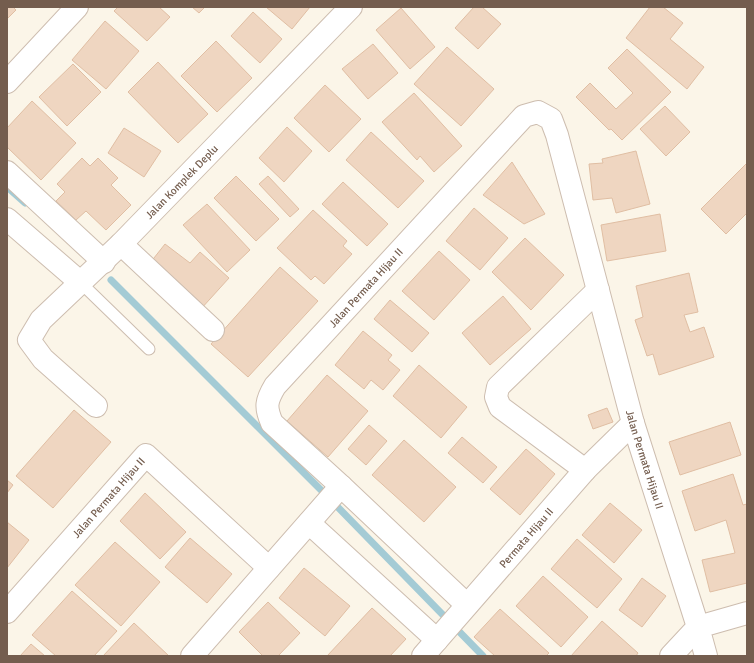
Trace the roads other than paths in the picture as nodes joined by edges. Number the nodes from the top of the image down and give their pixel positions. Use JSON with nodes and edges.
{"nodes":[{"id":1,"x":77,"y":7,"type":"edge"},
{"id":2,"x":351,"y":7,"type":"edge"},
{"id":3,"x":7,"y":82,"type":"edge"},
{"id":4,"x":7,"y":172,"type":"edge"},
{"id":5,"x":7,"y":219,"type":"edge"},
{"id":6,"x":121,"y":244,"type":"junction"},
{"id":7,"x":104,"y":262,"type":"junction"},
{"id":8,"x":81,"y":283,"type":"junction"},
{"id":9,"x":598,"y":290,"type":"junction"},
{"id":10,"x":213,"y":330,"type":"dead end"},
{"id":11,"x":149,"y":349,"type":"dead end"},
{"id":12,"x":96,"y":406,"type":"dead end"},
{"id":13,"x":633,"y":423,"type":"junction"},
{"id":14,"x":586,"y":470,"type":"junction"},
{"id":15,"x":341,"y":486,"type":"junction"},
{"id":16,"x":309,"y":524,"type":"junction"},
{"id":17,"x":269,"y":568,"type":"junction"},
{"id":18,"x":467,"y":605,"type":"junction"},
{"id":19,"x":7,"y":612,"type":"edge"},
{"id":20,"x":747,"y":613,"type":"edge"},
{"id":21,"x":698,"y":627,"type":"junction"},
{"id":22,"x":430,"y":648,"type":"edge"},
{"id":23,"x":192,"y":656,"type":"edge"},
{"id":24,"x":671,"y":656,"type":"edge"},
{"id":25,"x":706,"y":656,"type":"edge"}],
"edges":[{"from":1,"to":3,"type":"street"},
{"from":2,"to":6,"type":"street","name":"Jalan Komplek Deplu"},
{"from":4,"to":7,"type":"street"},
{"from":5,"to":8,"type":"street"},
{"from":6,"to":7,"type":"street","name":"Jalan Komplek Deplu"},
{"from":6,"to":10,"type":"street"},
{"from":7,"to":8,"type":"street","name":"Jalan Komplek Deplu"},
{"from":8,"to":11,"type":"lane"},
{"from":8,"to":12,"type":"street","name":"Jalan Komplek Deplu"},
{"from":9,"to":13,"type":"street","name":"Jalan Permata Hijau II"},
{"from":9,"to":14,"type":"street"},
{"from":9,"to":15,"type":"street","name":"Jalan Permata Hijau II"},
{"from":13,"to":14,"type":"street","name":"Permata Hijau II"},
{"from":13,"to":21,"type":"street","name":"Jalan Permata Hijau II"},
{"from":14,"to":18,"type":"street","name":"Permata Hijau II"},
{"from":15,"to":16,"type":"street"},
{"from":15,"to":18,"type":"street","name":"Jalan Permata Hijau II"},
{"from":16,"to":17,"type":"street"},
{"from":16,"to":22,"type":"street"},
{"from":17,"to":19,"type":"street","name":"Jalan Permata Hijau II"},
{"from":17,"to":23,"type":"street"},
{"from":18,"to":22,"type":"street","name":"Permata Hijau II"},
{"from":20,"to":21,"type":"street"},
{"from":21,"to":24,"type":"street"},
{"from":21,"to":25,"type":"street","name":"Jalan Permata Hijau II"}]}
